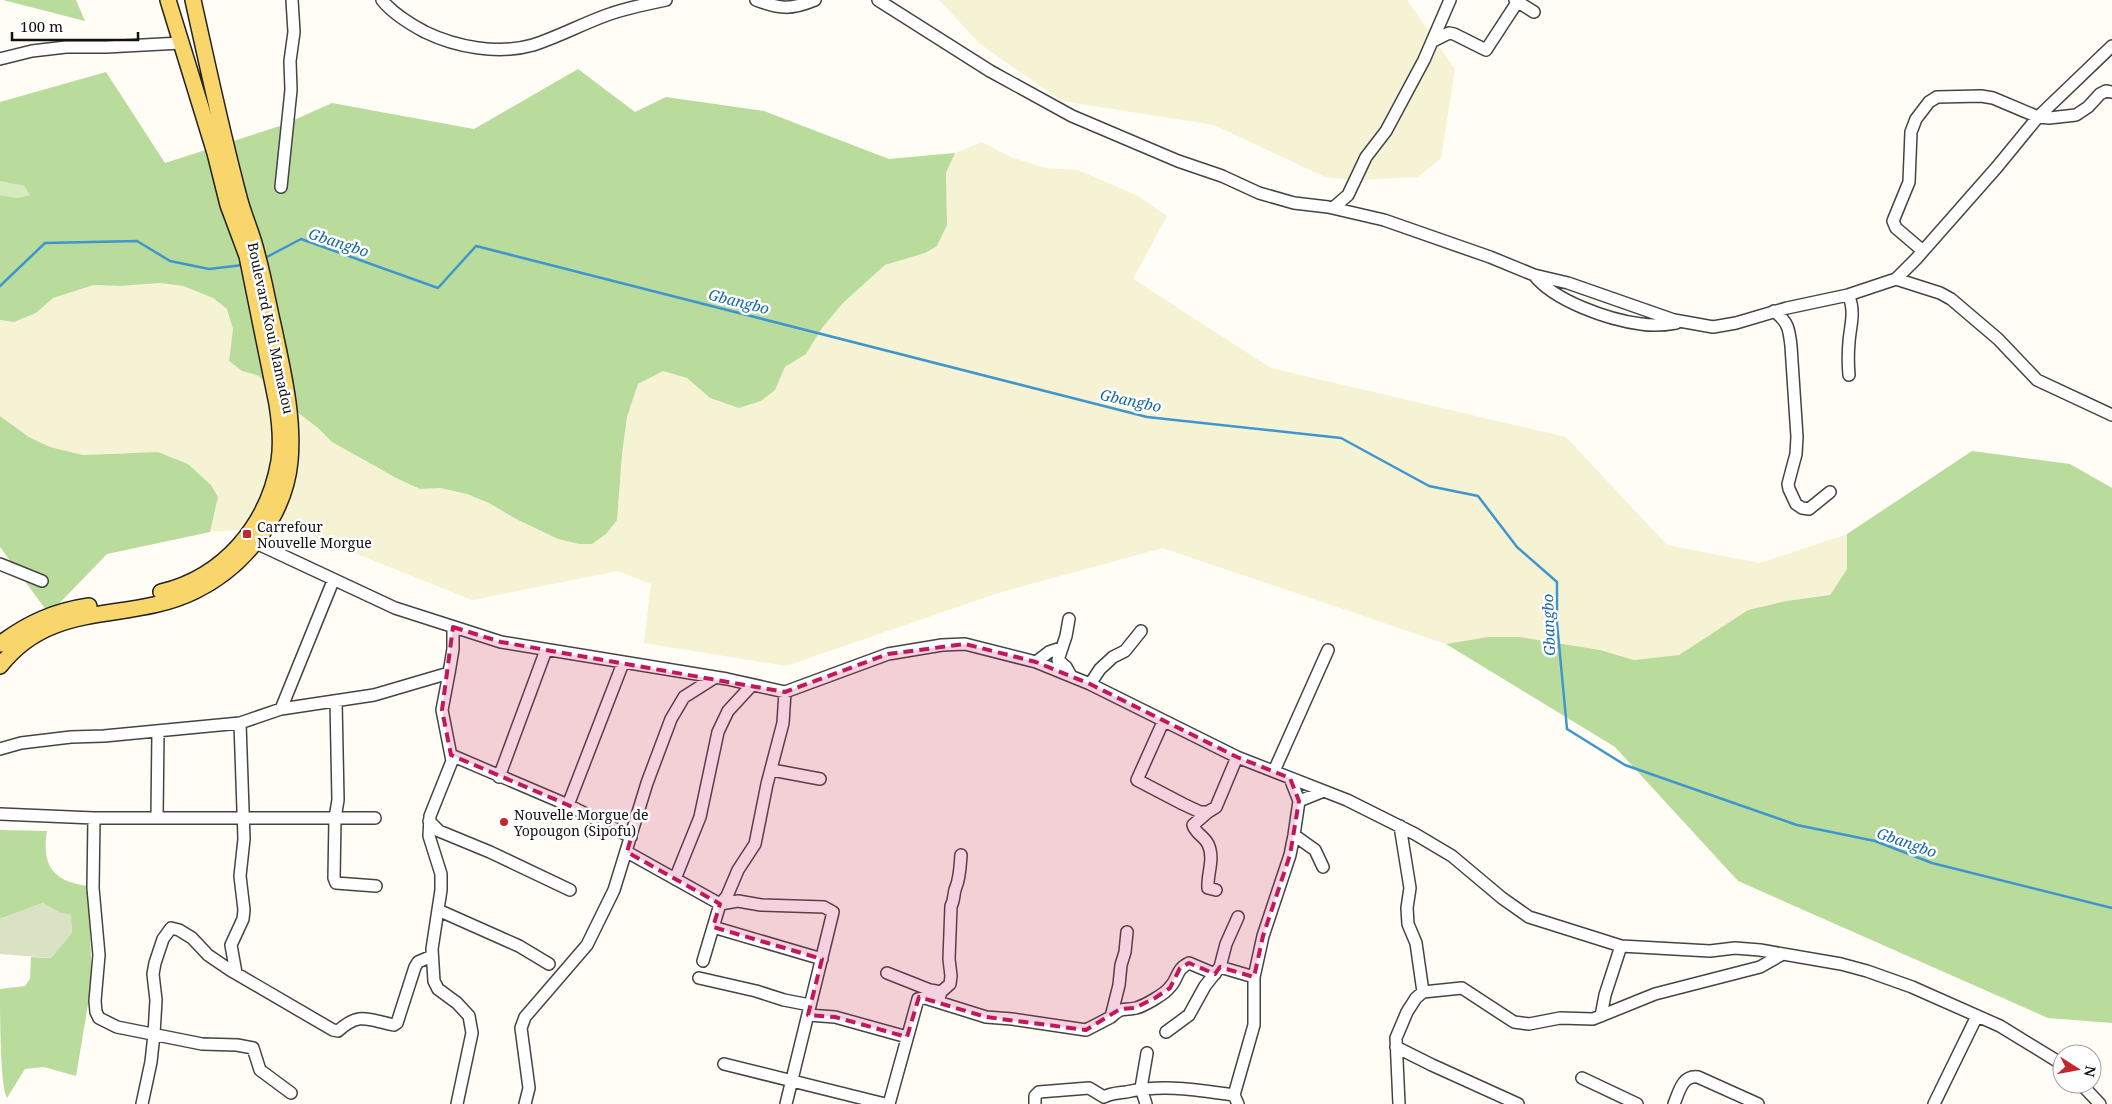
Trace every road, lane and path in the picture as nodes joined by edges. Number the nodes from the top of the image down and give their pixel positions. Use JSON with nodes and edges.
{"nodes":[{"id":1,"x":168,"y":0,"type":"edge"},
{"id":2,"x":193,"y":0,"type":"edge"},
{"id":3,"x":292,"y":0,"type":"edge"},
{"id":4,"x":382,"y":0,"type":"edge"},
{"id":5,"x":666,"y":0,"type":"edge"},
{"id":6,"x":756,"y":0,"type":"edge"},
{"id":7,"x":815,"y":0,"type":"edge"},
{"id":8,"x":878,"y":0,"type":"edge"},
{"id":9,"x":1450,"y":0,"type":"edge"},
{"id":10,"x":1517,"y":1,"type":"edge"},
{"id":11,"x":1534,"y":12,"type":"dead end"},
{"id":12,"x":1433,"y":41,"type":"junction"},
{"id":13,"x":181,"y":43,"type":"junction"},
{"id":14,"x":2112,"y":46,"type":"edge"},
{"id":15,"x":0,"y":59,"type":"edge"},
{"id":16,"x":2112,"y":92,"type":"edge"},
{"id":17,"x":2038,"y":117,"type":"junction"},
{"id":18,"x":281,"y":186,"type":"dead end"},
{"id":19,"x":1337,"y":205,"type":"junction"},
{"id":20,"x":1924,"y":251,"type":"junction"},
{"id":21,"x":252,"y":255,"type":"junction"},
{"id":22,"x":1534,"y":275,"type":"junction"},
{"id":23,"x":257,"y":277,"type":"junction"},
{"id":24,"x":1896,"y":278,"type":"junction"},
{"id":25,"x":1848,"y":296,"type":"junction"},
{"id":26,"x":1774,"y":311,"type":"junction"},
{"id":27,"x":1681,"y":322,"type":"junction"},
{"id":28,"x":1848,"y":375,"type":"dead end"},
{"id":29,"x":2112,"y":416,"type":"edge"},
{"id":30,"x":1830,"y":492,"type":"dead end"},
{"id":31,"x":256,"y":543,"type":"junction"},
{"id":32,"x":0,"y":564,"type":"edge"},
{"id":33,"x":42,"y":581,"type":"dead end"},
{"id":34,"x":333,"y":581,"type":"junction"},
{"id":35,"x":1069,"y":619,"type":"dead end"},
{"id":36,"x":453,"y":627,"type":"junction"},
{"id":37,"x":1141,"y":631,"type":"dead end"},
{"id":38,"x":0,"y":644,"type":"edge"},
{"id":39,"x":1061,"y":648,"type":"junction"},
{"id":40,"x":546,"y":650,"type":"junction"},
{"id":41,"x":1328,"y":650,"type":"dead end"},
{"id":42,"x":1036,"y":662,"type":"junction"},
{"id":43,"x":623,"y":663,"type":"junction"},
{"id":44,"x":0,"y":666,"type":"edge"},
{"id":45,"x":449,"y":673,"type":"junction"},
{"id":46,"x":1071,"y":676,"type":"junction"},
{"id":47,"x":714,"y":678,"type":"junction"},
{"id":48,"x":1090,"y":684,"type":"junction"},
{"id":49,"x":752,"y":685,"type":"junction"},
{"id":50,"x":785,"y":692,"type":"junction"},
{"id":51,"x":336,"y":701,"type":"junction"},
{"id":52,"x":281,"y":709,"type":"junction"},
{"id":53,"x":1163,"y":722,"type":"junction"},
{"id":54,"x":240,"y":723,"type":"junction"},
{"id":55,"x":158,"y":731,"type":"junction"},
{"id":56,"x":0,"y":749,"type":"edge"},
{"id":57,"x":451,"y":755,"type":"junction"},
{"id":58,"x":1237,"y":757,"type":"junction"},
{"id":59,"x":772,"y":770,"type":"junction"},
{"id":60,"x":1274,"y":771,"type":"junction"},
{"id":61,"x":499,"y":776,"type":"junction"},
{"id":62,"x":820,"y":778,"type":"dead end"},
{"id":63,"x":1290,"y":778,"type":"junction"},
{"id":64,"x":1324,"y":791,"type":"junction"},
{"id":65,"x":1299,"y":801,"type":"junction"},
{"id":66,"x":568,"y":805,"type":"junction"},
{"id":67,"x":1208,"y":812,"type":"junction"},
{"id":68,"x":0,"y":814,"type":"edge"},
{"id":69,"x":157,"y":817,"type":"junction"},
{"id":70,"x":244,"y":817,"type":"junction"},
{"id":71,"x":94,"y":818,"type":"junction"},
{"id":72,"x":335,"y":818,"type":"junction"},
{"id":73,"x":375,"y":818,"type":"dead end"},
{"id":74,"x":429,"y":821,"type":"junction"},
{"id":75,"x":1400,"y":826,"type":"junction"},
{"id":76,"x":1294,"y":836,"type":"junction"},
{"id":77,"x":631,"y":837,"type":"junction"},
{"id":78,"x":627,"y":852,"type":"junction"},
{"id":79,"x":961,"y":855,"type":"dead end"},
{"id":80,"x":1322,"y":867,"type":"dead end"},
{"id":81,"x":675,"y":878,"type":"junction"},
{"id":82,"x":376,"y":886,"type":"dead end"},
{"id":83,"x":570,"y":890,"type":"dead end"},
{"id":84,"x":1216,"y":890,"type":"dead end"},
{"id":85,"x":720,"y":904,"type":"junction"},
{"id":86,"x":438,"y":910,"type":"junction"},
{"id":87,"x":1238,"y":917,"type":"dead end"},
{"id":88,"x":713,"y":926,"type":"junction"},
{"id":89,"x":1126,"y":932,"type":"dead end"},
{"id":90,"x":1621,"y":946,"type":"junction"},
{"id":91,"x":1781,"y":955,"type":"junction"},
{"id":92,"x":432,"y":956,"type":"junction"},
{"id":93,"x":822,"y":959,"type":"junction"},
{"id":94,"x":703,"y":961,"type":"dead end"},
{"id":95,"x":549,"y":964,"type":"dead end"},
{"id":96,"x":1218,"y":970,"type":"junction"},
{"id":97,"x":236,"y":973,"type":"junction"},
{"id":98,"x":887,"y":974,"type":"dead end"},
{"id":99,"x":699,"y":978,"type":"dead end"},
{"id":100,"x":1254,"y":978,"type":"junction"},
{"id":101,"x":1423,"y":992,"type":"junction"},
{"id":102,"x":940,"y":997,"type":"junction"},
{"id":103,"x":809,"y":1010,"type":"junction"},
{"id":104,"x":1601,"y":1016,"type":"junction"},
{"id":105,"x":1976,"y":1016,"type":"junction"},
{"id":106,"x":1111,"y":1017,"type":"junction"},
{"id":107,"x":1166,"y":1032,"type":"dead end"},
{"id":108,"x":154,"y":1034,"type":"junction"},
{"id":109,"x":907,"y":1037,"type":"junction"},
{"id":110,"x":1396,"y":1047,"type":"junction"},
{"id":111,"x":1147,"y":1052,"type":"dead end"},
{"id":112,"x":2052,"y":1058,"type":"edge"},
{"id":113,"x":724,"y":1064,"type":"dead end"},
{"id":114,"x":1582,"y":1078,"type":"dead end"},
{"id":115,"x":792,"y":1082,"type":"junction"},
{"id":116,"x":1142,"y":1088,"type":"junction"},
{"id":117,"x":291,"y":1093,"type":"dead end"},
{"id":118,"x":2090,"y":1094,"type":"edge"},
{"id":119,"x":1229,"y":1099,"type":"edge"},
{"id":120,"x":1495,"y":1099,"type":"edge"},
{"id":121,"x":1402,"y":1103,"type":"edge"},
{"id":122,"x":142,"y":1104,"type":"edge"},
{"id":123,"x":457,"y":1104,"type":"edge"},
{"id":124,"x":525,"y":1104,"type":"edge"},
{"id":125,"x":786,"y":1104,"type":"edge"},
{"id":126,"x":885,"y":1104,"type":"edge"},
{"id":127,"x":889,"y":1104,"type":"edge"},
{"id":128,"x":1035,"y":1104,"type":"edge"},
{"id":129,"x":1146,"y":1104,"type":"edge"},
{"id":130,"x":1518,"y":1104,"type":"edge"},
{"id":131,"x":1638,"y":1104,"type":"edge"},
{"id":132,"x":1674,"y":1104,"type":"edge"},
{"id":133,"x":1758,"y":1104,"type":"edge"},
{"id":134,"x":1934,"y":1104,"type":"edge"},
{"id":135,"x":2100,"y":1104,"type":"edge"}],
"edges":[{"from":1,"to":13,"type":"main road","name":"Boulevard Koui Mamadou"},
{"from":2,"to":21,"type":"main road","name":"Boulevard Koui Mamadou"},
{"from":3,"to":18,"type":"street"},
{"from":4,"to":5,"type":"street"},
{"from":6,"to":7,"type":"street"},
{"from":8,"to":19,"type":"street"},
{"from":9,"to":12,"type":"street"},
{"from":10,"to":11,"type":"street"},
{"from":10,"to":12,"type":"street"},
{"from":12,"to":19,"type":"street"},
{"from":13,"to":15,"type":"street"},
{"from":13,"to":21,"type":"main road","name":"Boulevard Koui Mamadou"},
{"from":14,"to":17,"type":"street"},
{"from":16,"to":17,"type":"street"},
{"from":17,"to":20,"type":"street"},
{"from":17,"to":20,"type":"street"},
{"from":19,"to":22,"type":"street"},
{"from":20,"to":24,"type":"street"},
{"from":21,"to":23,"type":"main road","name":"Boulevard Koui Mamadou"},
{"from":22,"to":27,"type":"street"},
{"from":22,"to":27,"type":"street"},
{"from":23,"to":31,"type":"main road","name":"Boulevard Koui Mamadou"},
{"from":23,"to":38,"type":"main road","name":"Boulevard Koui Mamadou"},
{"from":24,"to":25,"type":"street"},
{"from":24,"to":29,"type":"street"},
{"from":25,"to":26,"type":"street"},
{"from":25,"to":28,"type":"street"},
{"from":26,"to":27,"type":"street"},
{"from":26,"to":30,"type":"street"},
{"from":31,"to":34,"type":"street"},
{"from":31,"to":44,"type":"main road","name":"Boulevard Koui Mamadou"},
{"from":32,"to":33,"type":"street"},
{"from":34,"to":36,"type":"street"},
{"from":34,"to":52,"type":"street"},
{"from":35,"to":39,"type":"street"},
{"from":36,"to":40,"type":"street"},
{"from":36,"to":45,"type":"street"},
{"from":37,"to":48,"type":"street"},
{"from":39,"to":42,"type":"street"},
{"from":39,"to":46,"type":"street"},
{"from":40,"to":43,"type":"street"},
{"from":40,"to":61,"type":"street"},
{"from":41,"to":60,"type":"street"},
{"from":42,"to":46,"type":"street"},
{"from":42,"to":50,"type":"street"},
{"from":43,"to":47,"type":"street"},
{"from":43,"to":66,"type":"street"},
{"from":45,"to":51,"type":"street"},
{"from":45,"to":57,"type":"street"},
{"from":46,"to":48,"type":"street"},
{"from":47,"to":49,"type":"street"},
{"from":47,"to":77,"type":"street"},
{"from":48,"to":53,"type":"street"},
{"from":49,"to":50,"type":"street"},
{"from":49,"to":81,"type":"street"},
{"from":50,"to":59,"type":"street"},
{"from":51,"to":52,"type":"street"},
{"from":51,"to":72,"type":"street"},
{"from":52,"to":54,"type":"street"},
{"from":53,"to":58,"type":"street"},
{"from":53,"to":67,"type":"street"},
{"from":54,"to":55,"type":"street"},
{"from":54,"to":70,"type":"street"},
{"from":55,"to":56,"type":"street"},
{"from":55,"to":69,"type":"street"},
{"from":57,"to":61,"type":"street"},
{"from":57,"to":74,"type":"street"},
{"from":58,"to":60,"type":"street"},
{"from":58,"to":67,"type":"street"},
{"from":59,"to":62,"type":"street"},
{"from":59,"to":85,"type":"street"},
{"from":60,"to":63,"type":"street"},
{"from":61,"to":66,"type":"street"},
{"from":63,"to":64,"type":"street"},
{"from":63,"to":65,"type":"street"},
{"from":64,"to":65,"type":"street"},
{"from":64,"to":75,"type":"street"},
{"from":65,"to":76,"type":"street"},
{"from":66,"to":77,"type":"street"},
{"from":67,"to":84,"type":"street"},
{"from":68,"to":71,"type":"street"},
{"from":69,"to":70,"type":"street"},
{"from":69,"to":71,"type":"street"},
{"from":70,"to":72,"type":"street"},
{"from":70,"to":97,"type":"street"},
{"from":71,"to":108,"type":"street"},
{"from":72,"to":73,"type":"street"},
{"from":72,"to":82,"type":"street"},
{"from":74,"to":83,"type":"street"},
{"from":74,"to":86,"type":"street"},
{"from":75,"to":90,"type":"street"},
{"from":75,"to":101,"type":"street"},
{"from":76,"to":80,"type":"street"},
{"from":76,"to":100,"type":"street"},
{"from":77,"to":78,"type":"street"},
{"from":78,"to":81,"type":"street"},
{"from":78,"to":124,"type":"street"},
{"from":79,"to":102,"type":"street"},
{"from":81,"to":85,"type":"street"},
{"from":85,"to":88,"type":"street"},
{"from":85,"to":93,"type":"street"},
{"from":86,"to":92,"type":"street"},
{"from":86,"to":95,"type":"street"},
{"from":87,"to":96,"type":"street"},
{"from":88,"to":93,"type":"street"},
{"from":88,"to":94,"type":"street"},
{"from":89,"to":106,"type":"street"},
{"from":90,"to":91,"type":"street"},
{"from":90,"to":104,"type":"street"},
{"from":91,"to":104,"type":"street"},
{"from":91,"to":105,"type":"street"},
{"from":92,"to":97,"type":"street"},
{"from":92,"to":123,"type":"street"},
{"from":93,"to":103,"type":"street"},
{"from":96,"to":100,"type":"street"},
{"from":96,"to":106,"type":"street"},
{"from":96,"to":107,"type":"street"},
{"from":97,"to":108,"type":"street"},
{"from":98,"to":102,"type":"street"},
{"from":99,"to":103,"type":"street"},
{"from":100,"to":119,"type":"street"},
{"from":101,"to":104,"type":"street"},
{"from":101,"to":110,"type":"street"},
{"from":102,"to":106,"type":"street"},
{"from":102,"to":109,"type":"street"},
{"from":103,"to":109,"type":"street"},
{"from":103,"to":115,"type":"street"},
{"from":105,"to":112,"type":"street"},
{"from":105,"to":134,"type":"street"},
{"from":108,"to":117,"type":"street"},
{"from":108,"to":122,"type":"street"},
{"from":109,"to":127,"type":"street"},
{"from":110,"to":120,"type":"street"},
{"from":110,"to":121,"type":"street"},
{"from":111,"to":116,"type":"street"},
{"from":113,"to":115,"type":"street"},
{"from":114,"to":131,"type":"street"},
{"from":115,"to":125,"type":"street"},
{"from":115,"to":126,"type":"street"},
{"from":116,"to":119,"type":"street"},
{"from":116,"to":128,"type":"street"},
{"from":116,"to":129,"type":"street"},
{"from":118,"to":135,"type":"street"},
{"from":120,"to":130,"type":"street"},
{"from":132,"to":133,"type":"street"}]}
